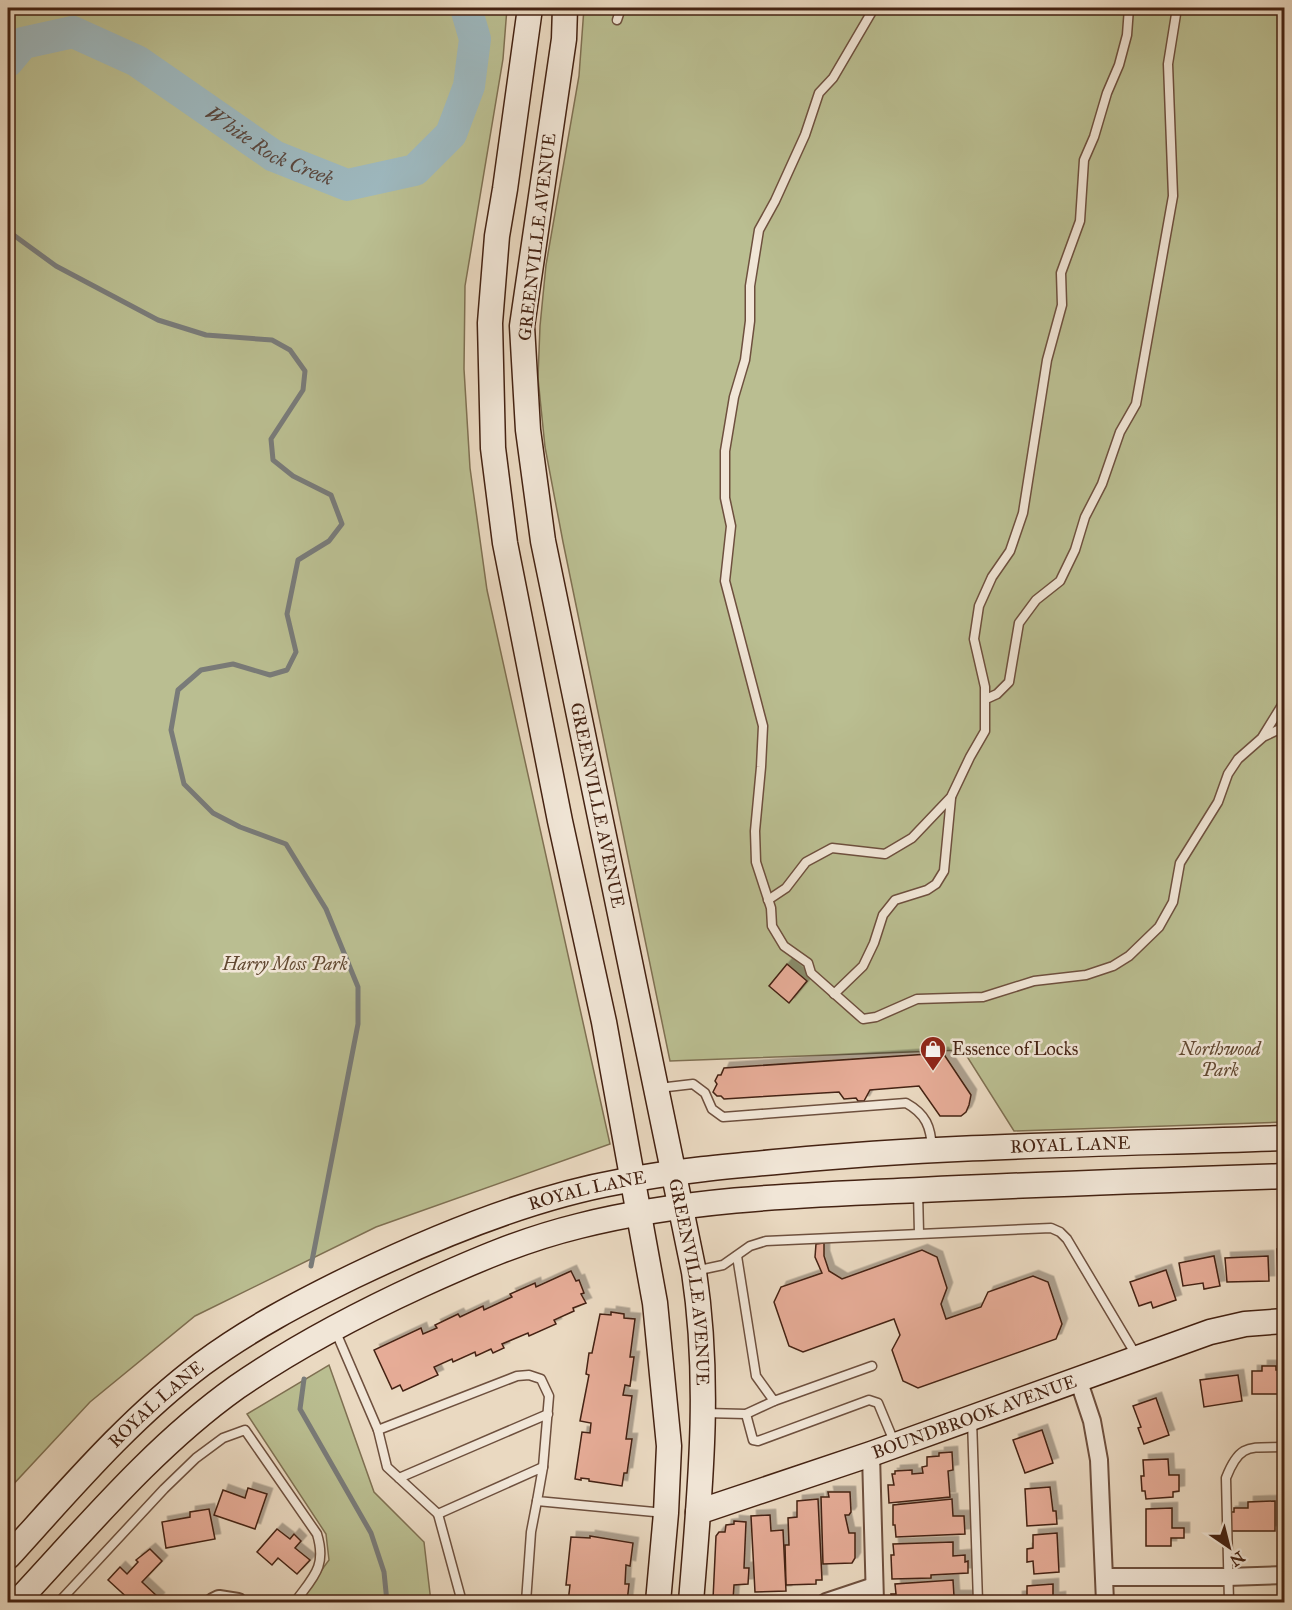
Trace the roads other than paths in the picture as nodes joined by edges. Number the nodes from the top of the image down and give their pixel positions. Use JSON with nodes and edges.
{"nodes":[{"id":1,"x":530,"y":8,"type":"edge"},
{"id":2,"x":565,"y":8,"type":"edge"},
{"id":3,"x":621,"y":8,"type":"edge"},
{"id":4,"x":874,"y":8,"type":"edge"},
{"id":5,"x":1129,"y":8,"type":"edge"},
{"id":6,"x":1177,"y":8,"type":"edge"},
{"id":7,"x":617,"y":20,"type":"dead end"},
{"id":8,"x":986,"y":699,"type":"junction"},
{"id":9,"x":1284,"y":702,"type":"edge"},
{"id":10,"x":1284,"y":727,"type":"edge"},
{"id":11,"x":1263,"y":737,"type":"junction"},
{"id":12,"x":951,"y":797,"type":"junction"},
{"id":13,"x":599,"y":814,"type":"junction"},
{"id":14,"x":560,"y":821,"type":"junction"},
{"id":15,"x":768,"y":900,"type":"junction"},
{"id":16,"x":834,"y":994,"type":"junction"},
{"id":17,"x":657,"y":1088,"type":"junction"},
{"id":18,"x":1284,"y":1138,"type":"edge"},
{"id":19,"x":932,"y":1150,"type":"junction"},
{"id":20,"x":674,"y":1173,"type":"junction"},
{"id":21,"x":1284,"y":1176,"type":"edge"},
{"id":22,"x":633,"y":1179,"type":"junction"},
{"id":23,"x":918,"y":1190,"type":"junction"},
{"id":24,"x":680,"y":1207,"type":"junction"},
{"id":25,"x":640,"y":1215,"type":"junction"},
{"id":26,"x":919,"y":1233,"type":"junction"},
{"id":27,"x":737,"y":1256,"type":"junction"},
{"id":28,"x":694,"y":1272,"type":"junction"},
{"id":29,"x":317,"y":1294,"type":"junction"},
{"id":30,"x":1284,"y":1321,"type":"edge"},
{"id":31,"x":334,"y":1328,"type":"junction"},
{"id":32,"x":1138,"y":1358,"type":"junction"},
{"id":33,"x":872,"y":1366,"type":"dead end"},
{"id":34,"x":1078,"y":1379,"type":"junction"},
{"id":35,"x":774,"y":1401,"type":"junction"},
{"id":36,"x":704,"y":1413,"type":"junction"},
{"id":37,"x":548,"y":1414,"type":"junction"},
{"id":38,"x":746,"y":1414,"type":"junction"},
{"id":39,"x":972,"y":1416,"type":"junction"},
{"id":40,"x":378,"y":1430,"type":"junction"},
{"id":41,"x":895,"y":1445,"type":"junction"},
{"id":42,"x":1284,"y":1447,"type":"edge"},
{"id":43,"x":871,"y":1454,"type":"junction"},
{"id":44,"x":543,"y":1467,"type":"junction"},
{"id":45,"x":399,"y":1478,"type":"junction"},
{"id":46,"x":537,"y":1501,"type":"junction"},
{"id":47,"x":698,"y":1512,"type":"junction"},
{"id":48,"x":666,"y":1513,"type":"junction"},
{"id":49,"x":438,"y":1514,"type":"junction"},
{"id":50,"x":8,"y":1557,"type":"edge"},
{"id":51,"x":1284,"y":1575,"type":"edge"},
{"id":52,"x":1105,"y":1577,"type":"junction"},
{"id":53,"x":1227,"y":1577,"type":"junction"},
{"id":54,"x":874,"y":1594,"type":"edge"},
{"id":55,"x":17,"y":1602,"type":"edge"},
{"id":56,"x":59,"y":1602,"type":"edge"},
{"id":57,"x":213,"y":1602,"type":"edge"},
{"id":58,"x":238,"y":1602,"type":"edge"},
{"id":59,"x":295,"y":1602,"type":"edge"},
{"id":60,"x":462,"y":1602,"type":"edge"},
{"id":61,"x":526,"y":1602,"type":"edge"},
{"id":62,"x":658,"y":1602,"type":"edge"},
{"id":63,"x":691,"y":1602,"type":"edge"},
{"id":64,"x":826,"y":1602,"type":"edge"},
{"id":65,"x":978,"y":1602,"type":"edge"},
{"id":66,"x":1105,"y":1602,"type":"edge"},
{"id":67,"x":1229,"y":1602,"type":"edge"}],
"edges":[{"from":1,"to":14,"type":"main road","name":"GREENVILLE AVENUE"},
{"from":2,"to":13,"type":"main road","name":"GREENVILLE AVENUE"},
{"from":3,"to":7,"type":"lane"},
{"from":4,"to":15,"type":"lane"},
{"from":5,"to":8,"type":"lane"},
{"from":6,"to":8,"type":"lane"},
{"from":8,"to":12,"type":"lane"},
{"from":9,"to":11,"type":"lane"},
{"from":10,"to":11,"type":"lane"},
{"from":11,"to":16,"type":"lane"},
{"from":12,"to":15,"type":"lane"},
{"from":12,"to":16,"type":"lane"},
{"from":13,"to":14,"type":"main road"},
{"from":13,"to":17,"type":"main road","name":"GREENVILLE AVENUE"},
{"from":14,"to":22,"type":"main road","name":"GREENVILLE AVENUE"},
{"from":15,"to":16,"type":"lane"},
{"from":17,"to":19,"type":"lane"},
{"from":17,"to":20,"type":"main road","name":"GREENVILLE AVENUE"},
{"from":18,"to":19,"type":"main road","name":"ROYAL LANE"},
{"from":19,"to":20,"type":"main road","name":"ROYAL LANE"},
{"from":20,"to":22,"type":"main road","name":"ROYAL LANE"},
{"from":20,"to":24,"type":"main road","name":"GREENVILLE AVENUE"},
{"from":21,"to":23,"type":"main road","name":"ROYAL LANE"},
{"from":22,"to":25,"type":"main road","name":"GREENVILLE AVENUE"},
{"from":22,"to":29,"type":"main road","name":"ROYAL LANE"},
{"from":23,"to":24,"type":"main road","name":"ROYAL LANE"},
{"from":23,"to":26,"type":"lane"},
{"from":24,"to":25,"type":"main road","name":"ROYAL LANE"},
{"from":24,"to":28,"type":"main road","name":"GREENVILLE AVENUE"},
{"from":25,"to":31,"type":"main road","name":"ROYAL LANE"},
{"from":25,"to":48,"type":"main road","name":"GREENVILLE AVENUE"},
{"from":26,"to":27,"type":"lane"},
{"from":26,"to":32,"type":"lane"},
{"from":27,"to":28,"type":"lane"},
{"from":27,"to":35,"type":"lane"},
{"from":28,"to":36,"type":"main road","name":"GREENVILLE AVENUE"},
{"from":29,"to":31,"type":"main road"},
{"from":29,"to":50,"type":"main road","name":"ROYAL LANE"},
{"from":30,"to":32,"type":"main road","name":"BOUNDBROOK AVENUE"},
{"from":31,"to":40,"type":"lane"},
{"from":31,"to":55,"type":"main road","name":"ROYAL LANE"},
{"from":32,"to":34,"type":"main road","name":"BOUNDBROOK AVENUE"},
{"from":33,"to":35,"type":"lane"},
{"from":34,"to":39,"type":"main road","name":"BOUNDBROOK AVENUE"},
{"from":34,"to":52,"type":"street"},
{"from":35,"to":38,"type":"lane"},
{"from":36,"to":38,"type":"lane"},
{"from":36,"to":47,"type":"main road","name":"GREENVILLE AVENUE"},
{"from":37,"to":40,"type":"lane"},
{"from":37,"to":44,"type":"lane"},
{"from":37,"to":45,"type":"lane"},
{"from":38,"to":41,"type":"lane"},
{"from":39,"to":41,"type":"main road","name":"BOUNDBROOK AVENUE"},
{"from":39,"to":65,"type":"lane"},
{"from":40,"to":45,"type":"lane"},
{"from":41,"to":43,"type":"main road","name":"BOUNDBROOK AVENUE"},
{"from":42,"to":53,"type":"lane"},
{"from":43,"to":47,"type":"main road","name":"BOUNDBROOK AVENUE"},
{"from":43,"to":54,"type":"street"},
{"from":44,"to":46,"type":"lane"},
{"from":44,"to":49,"type":"lane"},
{"from":45,"to":49,"type":"lane"},
{"from":46,"to":48,"type":"lane"},
{"from":46,"to":61,"type":"lane"},
{"from":47,"to":48,"type":"street","name":"BOUNDBROOK AVENUE"},
{"from":47,"to":63,"type":"main road","name":"GREENVILLE AVENUE"},
{"from":48,"to":62,"type":"main road","name":"GREENVILLE AVENUE"},
{"from":49,"to":60,"type":"lane"},
{"from":51,"to":53,"type":"street"},
{"from":52,"to":53,"type":"street"},
{"from":52,"to":66,"type":"street"},
{"from":53,"to":67,"type":"lane"},
{"from":54,"to":64,"type":"street"},
{"from":56,"to":59,"type":"lane"},
{"from":57,"to":58,"type":"street"}]}
